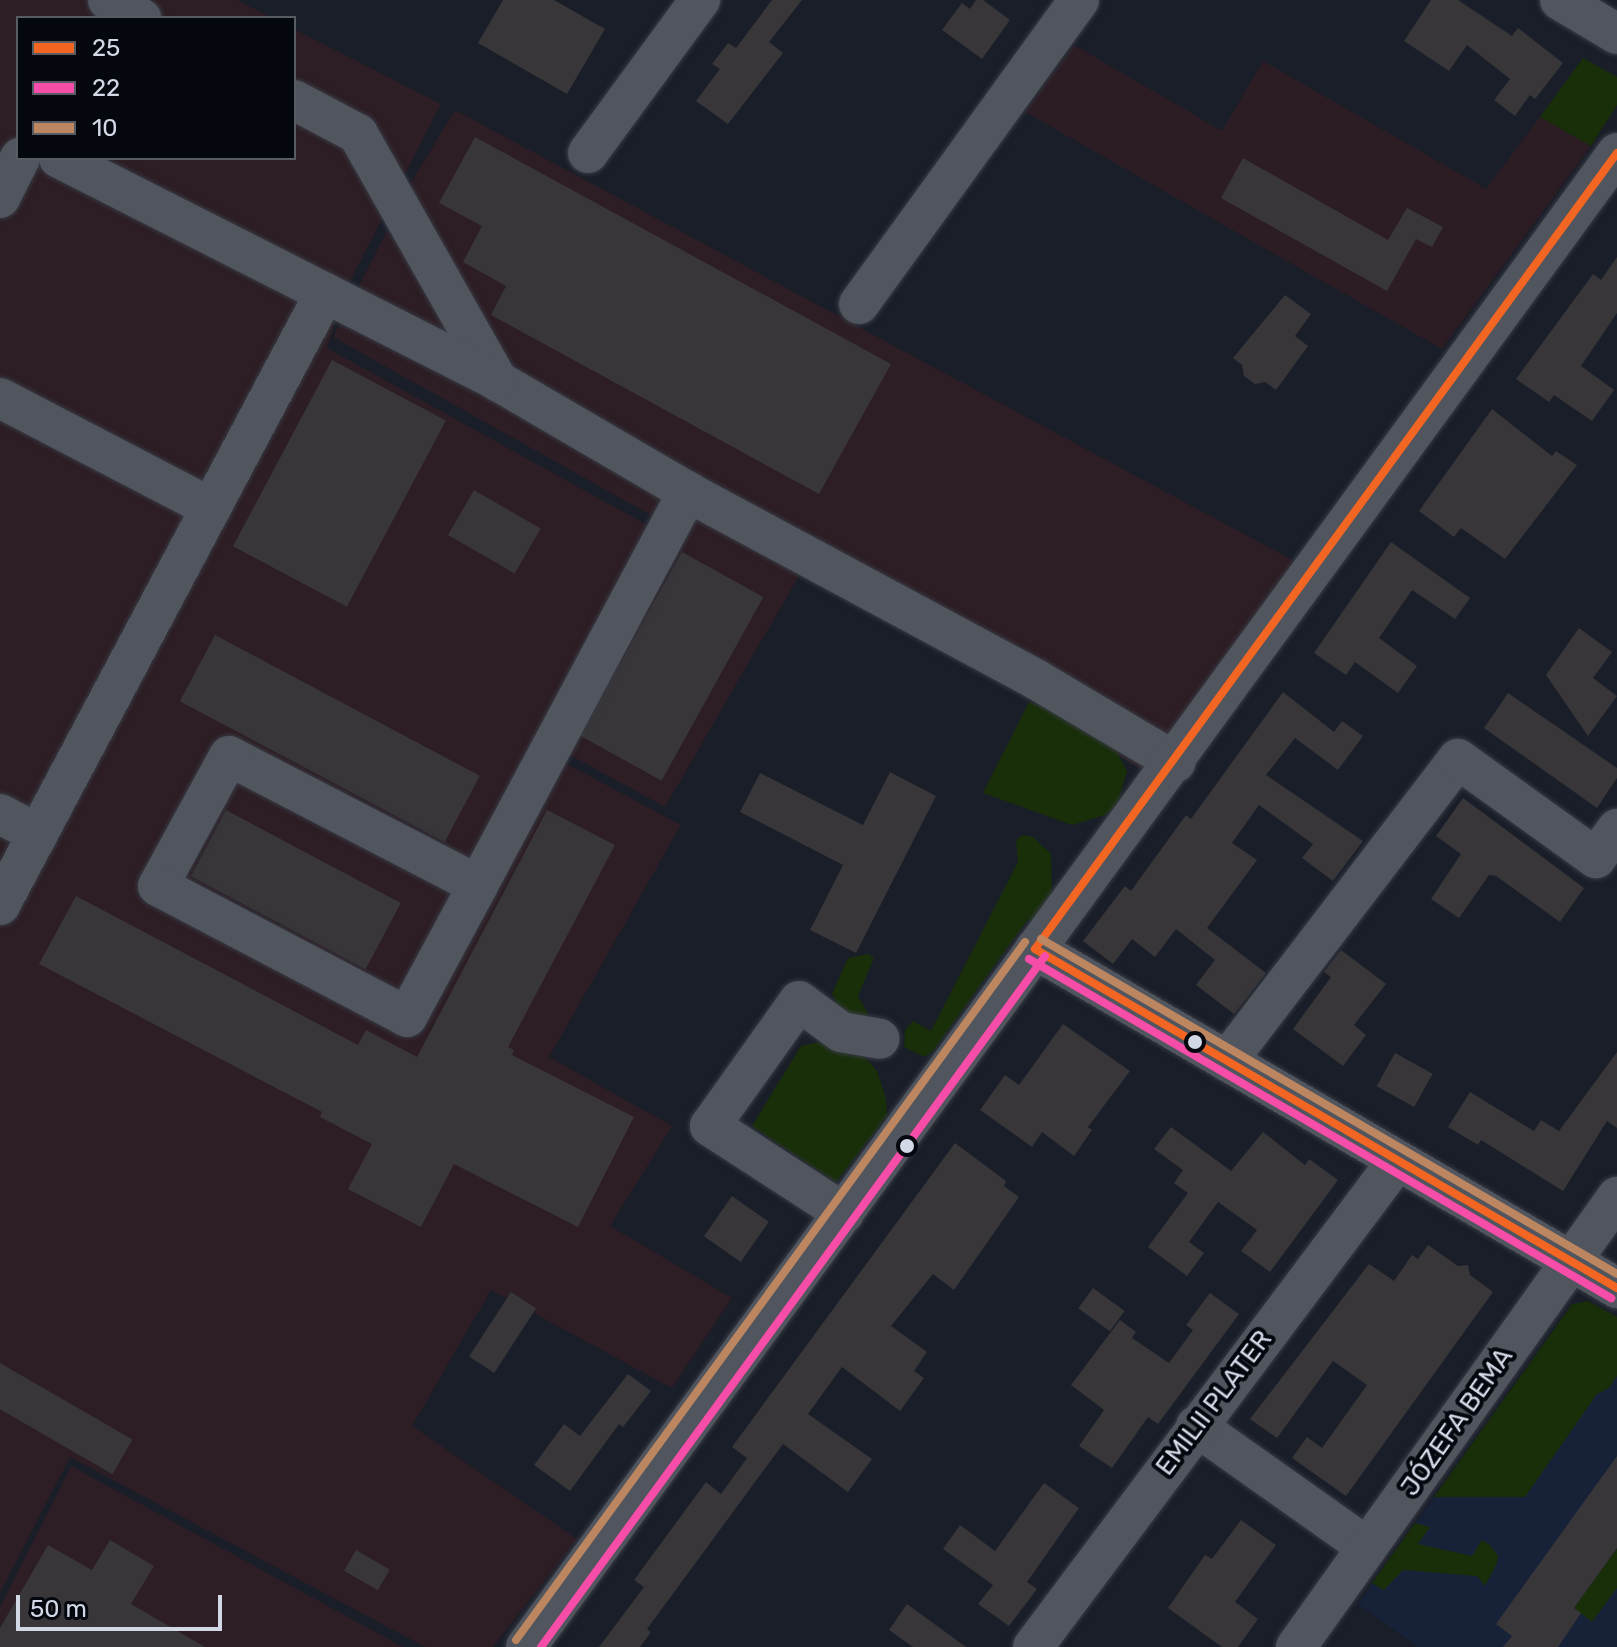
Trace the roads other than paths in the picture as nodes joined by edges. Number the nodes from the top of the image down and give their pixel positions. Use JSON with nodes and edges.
{"nodes":[{"id":1,"x":108,"y":0,"type":"edge"},
{"id":2,"x":700,"y":0,"type":"edge"},
{"id":3,"x":1079,"y":0,"type":"edge"},
{"id":4,"x":1560,"y":0,"type":"edge"},
{"id":5,"x":137,"y":16,"type":"edge"},
{"id":6,"x":1617,"y":34,"type":"edge"},
{"id":7,"x":296,"y":101,"type":"edge"},
{"id":8,"x":588,"y":153,"type":"dead end"},
{"id":9,"x":1617,"y":153,"type":"edge"},
{"id":10,"x":19,"y":160,"type":"edge"},
{"id":11,"x":63,"y":160,"type":"edge"},
{"id":12,"x":0,"y":198,"type":"edge"},
{"id":13,"x":325,"y":293,"type":"junction"},
{"id":14,"x":859,"y":304,"type":"dead end"},
{"id":15,"x":498,"y":381,"type":"junction"},
{"id":16,"x":0,"y":398,"type":"edge"},
{"id":17,"x":688,"y":492,"type":"junction"},
{"id":18,"x":211,"y":508,"type":"junction"},
{"id":19,"x":1175,"y":762,"type":"junction"},
{"id":20,"x":0,"y":814,"type":"edge"},
{"id":21,"x":1617,"y":829,"type":"edge"},
{"id":22,"x":38,"y":834,"type":"junction"},
{"id":23,"x":478,"y":885,"type":"junction"},
{"id":24,"x":0,"y":905,"type":"edge"},
{"id":25,"x":1035,"y":949,"type":"junction"},
{"id":26,"x":879,"y":1039,"type":"dead end"},
{"id":27,"x":1227,"y":1061,"type":"junction"},
{"id":28,"x":1397,"y":1161,"type":"junction"},
{"id":29,"x":1617,"y":1197,"type":"edge"},
{"id":30,"x":844,"y":1213,"type":"junction"},
{"id":31,"x":1572,"y":1261,"type":"junction"},
{"id":32,"x":1617,"y":1288,"type":"edge"},
{"id":33,"x":1196,"y":1426,"type":"junction"},
{"id":34,"x":1367,"y":1547,"type":"junction"},
{"id":35,"x":526,"y":1647,"type":"edge"},
{"id":36,"x":1033,"y":1647,"type":"edge"},
{"id":37,"x":1296,"y":1647,"type":"edge"}],
"edges":[{"from":1,"to":5,"type":"street"},
{"from":2,"to":8,"type":"street"},
{"from":3,"to":14,"type":"street"},
{"from":4,"to":6,"type":"street"},
{"from":7,"to":15,"type":"street"},
{"from":9,"to":19,"type":"street"},
{"from":10,"to":12,"type":"street"},
{"from":11,"to":13,"type":"street"},
{"from":13,"to":15,"type":"street"},
{"from":13,"to":18,"type":"street"},
{"from":15,"to":17,"type":"street"},
{"from":16,"to":18,"type":"street"},
{"from":17,"to":19,"type":"street"},
{"from":17,"to":23,"type":"street"},
{"from":18,"to":22,"type":"street"},
{"from":19,"to":25,"type":"street"},
{"from":20,"to":22,"type":"street"},
{"from":21,"to":27,"type":"street"},
{"from":22,"to":24,"type":"street"},
{"from":23,"to":23,"type":"street"},
{"from":25,"to":27,"type":"street"},
{"from":25,"to":30,"type":"street"},
{"from":26,"to":30,"type":"street"},
{"from":27,"to":28,"type":"street"},
{"from":28,"to":31,"type":"street"},
{"from":28,"to":33,"type":"street","name":"EMILII PLATER"},
{"from":29,"to":31,"type":"street","name":"JÓZEFA BEMA"},
{"from":30,"to":35,"type":"street"},
{"from":31,"to":32,"type":"street"},
{"from":31,"to":34,"type":"street","name":"JÓZEFA BEMA"},
{"from":33,"to":34,"type":"street"},
{"from":33,"to":36,"type":"street","name":"EMILII PLATER"},
{"from":34,"to":37,"type":"street","name":"JÓZEFA BEMA"}]}
